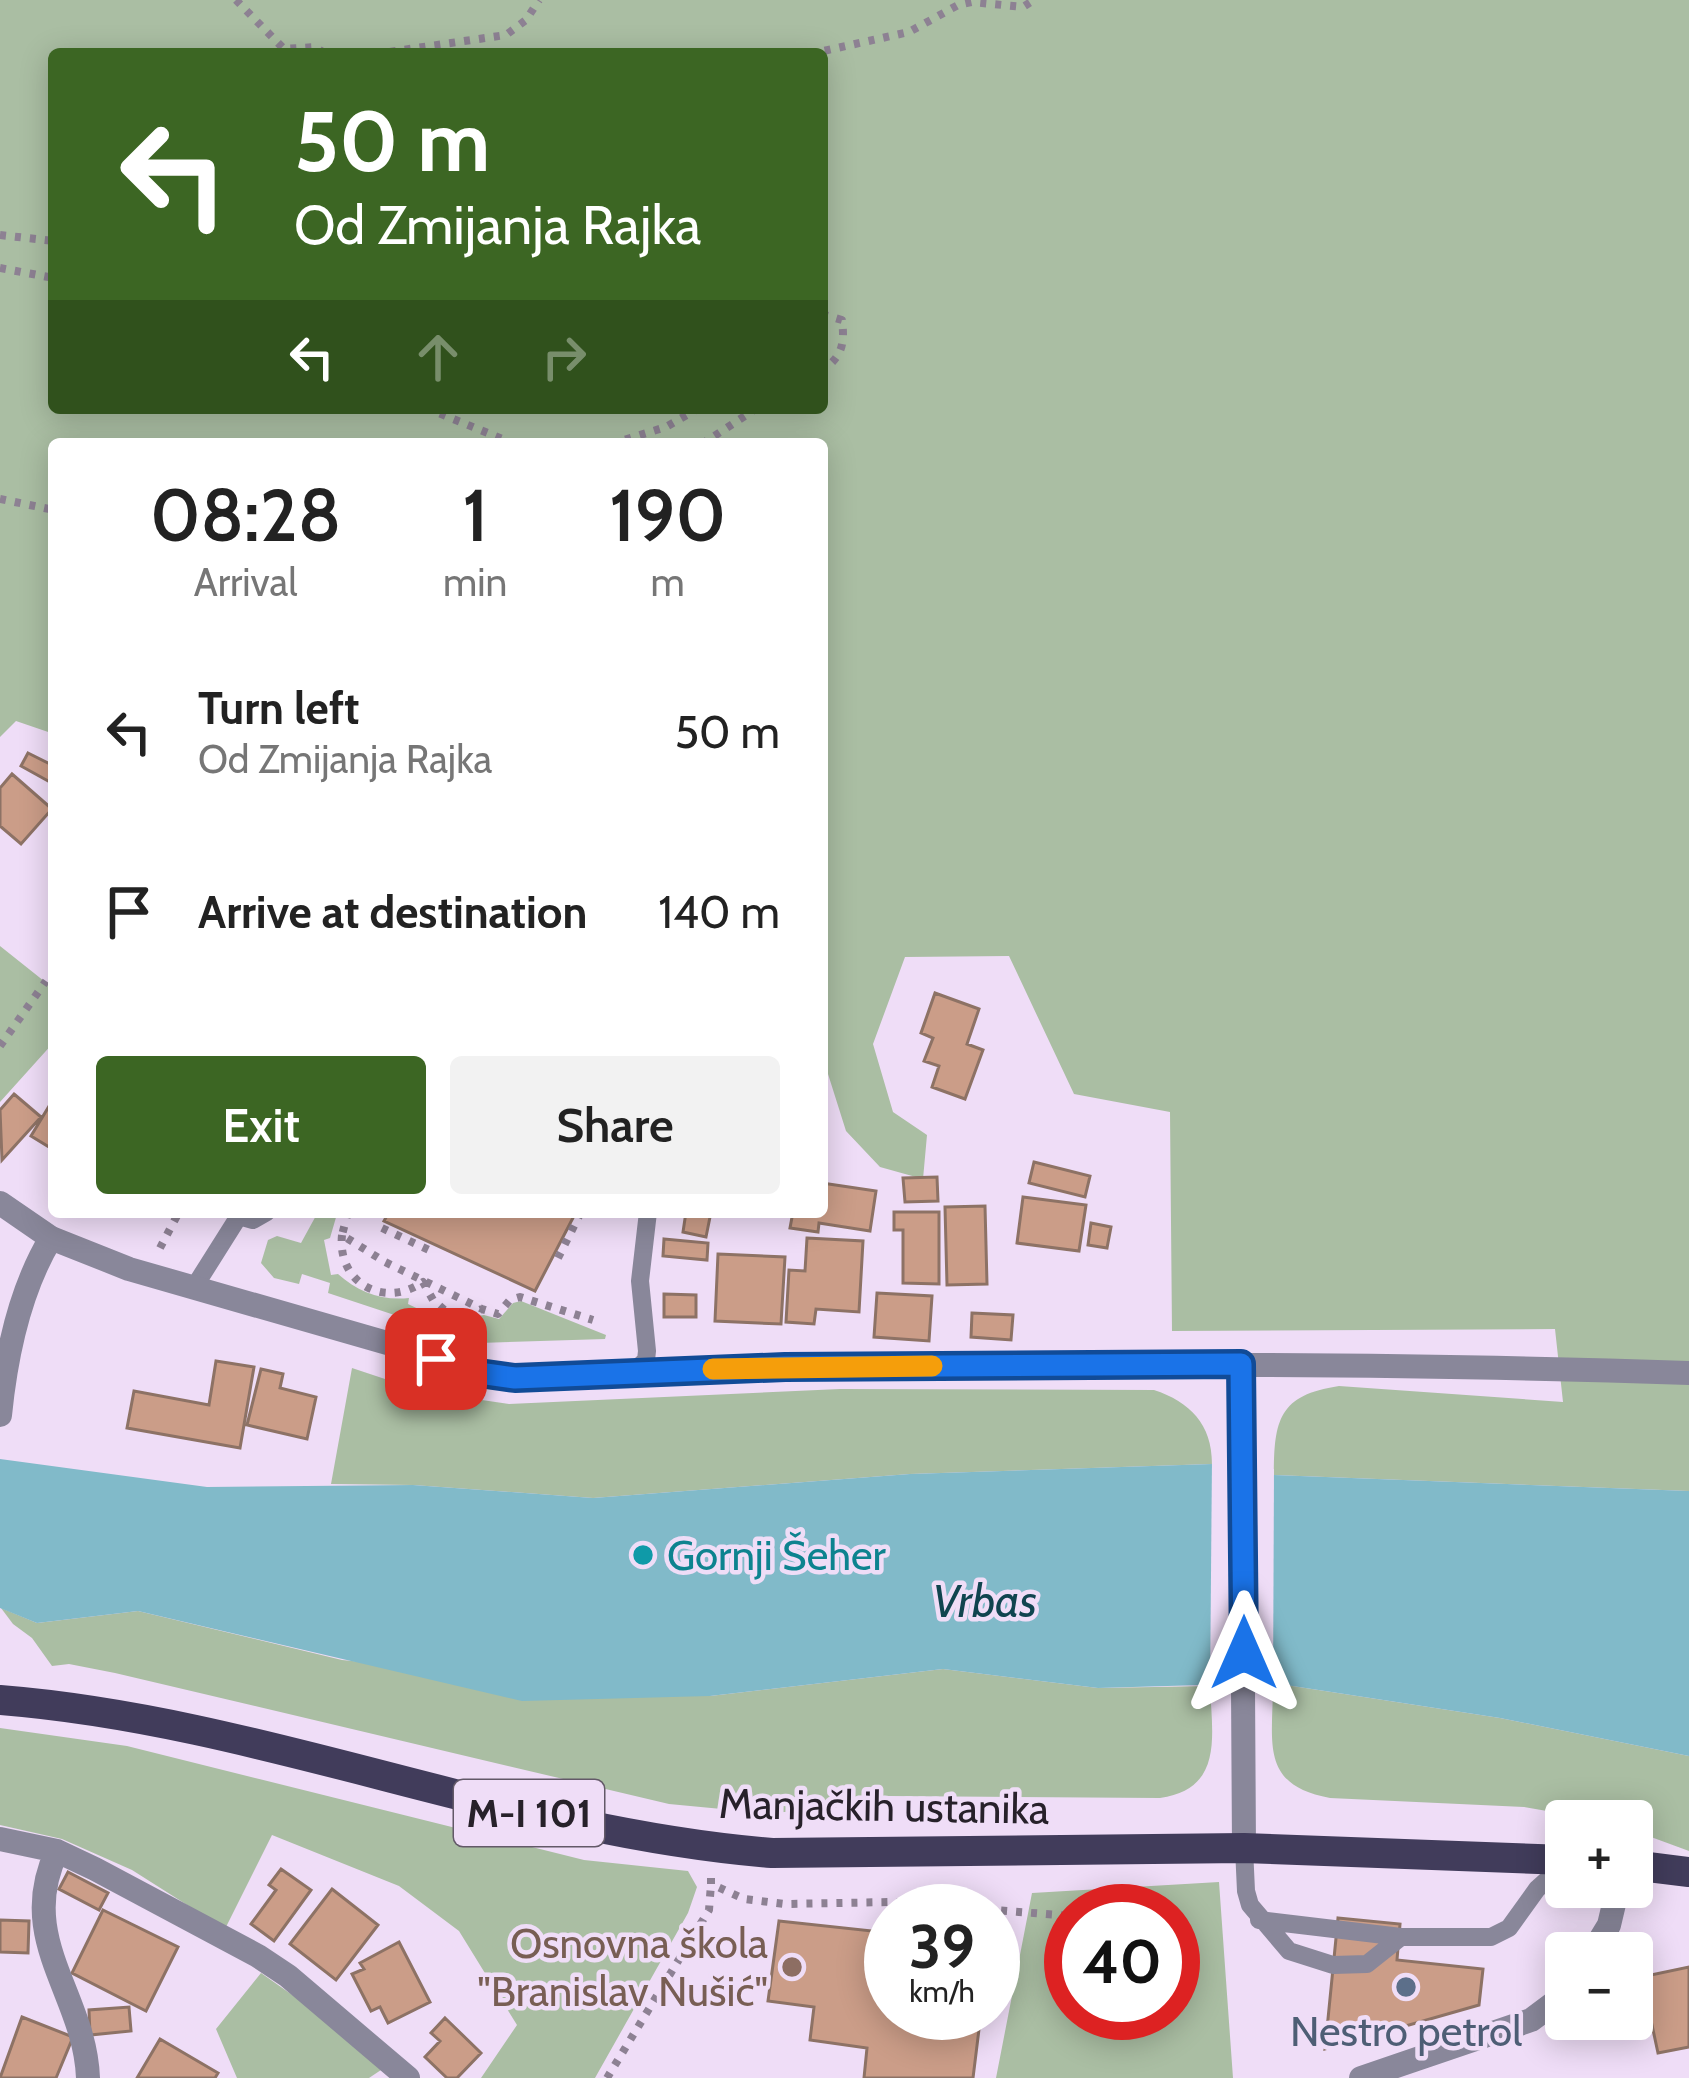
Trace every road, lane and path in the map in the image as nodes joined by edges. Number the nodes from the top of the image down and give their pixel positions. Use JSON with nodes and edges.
{"nodes":[{"id":1,"x":236,"y":0,"type":"edge"},
{"id":2,"x":539,"y":0,"type":"edge"},
{"id":3,"x":1034,"y":0,"type":"edge"},
{"id":4,"x":283,"y":48,"type":"edge"},
{"id":5,"x":416,"y":48,"type":"edge"},
{"id":6,"x":828,"y":50,"type":"edge"},
{"id":7,"x":0,"y":235,"type":"edge"},
{"id":8,"x":48,"y":240,"type":"edge"},
{"id":9,"x":0,"y":268,"type":"edge"},
{"id":10,"x":48,"y":277,"type":"edge"},
{"id":11,"x":828,"y":316,"type":"edge"},
{"id":12,"x":828,"y":367,"type":"edge"},
{"id":13,"x":441,"y":414,"type":"edge"},
{"id":14,"x":689,"y":414,"type":"edge"},
{"id":15,"x":748,"y":414,"type":"edge"},
{"id":16,"x":500,"y":438,"type":"edge"},
{"id":17,"x":630,"y":438,"type":"edge"},
{"id":18,"x":711,"y":438,"type":"edge"},
{"id":19,"x":0,"y":499,"type":"edge"},
{"id":20,"x":48,"y":509,"type":"edge"},
{"id":21,"x":46,"y":981,"type":"dead end"},
{"id":22,"x":0,"y":1046,"type":"edge"},
{"id":23,"x":0,"y":1203,"type":"edge"},
{"id":24,"x":176,"y":1218,"type":"edge"},
{"id":25,"x":238,"y":1218,"type":"edge"},
{"id":26,"x":346,"y":1218,"type":"edge"},
{"id":27,"x":578,"y":1218,"type":"edge"},
{"id":28,"x":647,"y":1218,"type":"edge"},
{"id":29,"x":382,"y":1228,"type":"dead end"},
{"id":30,"x":342,"y":1235,"type":"junction"},
{"id":31,"x":51,"y":1238,"type":"junction"},
{"id":32,"x":431,"y":1252,"type":"dead end"},
{"id":33,"x":165,"y":1256,"type":"dead end"},
{"id":34,"x":558,"y":1258,"type":"dead end"},
{"id":35,"x":423,"y":1282,"type":"junction"},
{"id":36,"x":193,"y":1289,"type":"junction"},
{"id":37,"x":482,"y":1309,"type":"junction"},
{"id":38,"x":593,"y":1320,"type":"dead end"},
{"id":39,"x":1241,"y":1364,"type":"junction"},
{"id":40,"x":632,"y":1372,"type":"junction"},
{"id":41,"x":1689,"y":1373,"type":"edge"},
{"id":42,"x":1,"y":1406,"type":"edge"},
{"id":43,"x":0,"y":1700,"type":"edge"},
{"id":44,"x":0,"y":1839,"type":"edge"},
{"id":45,"x":711,"y":1848,"type":"junction"},
{"id":46,"x":1244,"y":1848,"type":"junction"},
{"id":47,"x":57,"y":1852,"type":"junction"},
{"id":48,"x":1545,"y":1860,"type":"edge"},
{"id":49,"x":1653,"y":1867,"type":"edge"},
{"id":50,"x":1689,"y":1872,"type":"edge"},
{"id":51,"x":1545,"y":1881,"type":"edge"},
{"id":52,"x":712,"y":1884,"type":"junction"},
{"id":53,"x":1044,"y":1914,"type":"edge"},
{"id":54,"x":1259,"y":1920,"type":"junction"},
{"id":55,"x":1401,"y":1937,"type":"junction"},
{"id":56,"x":1545,"y":2012,"type":"edge"},
{"id":57,"x":88,"y":2078,"type":"edge"},
{"id":58,"x":408,"y":2078,"type":"edge"},
{"id":59,"x":607,"y":2078,"type":"edge"},
{"id":60,"x":1361,"y":2078,"type":"edge"}],
"edges":[{"from":1,"to":4,"type":"path"},
{"from":2,"to":5,"type":"path"},
{"from":3,"to":6,"type":"path"},
{"from":7,"to":8,"type":"path"},
{"from":9,"to":10,"type":"path"},
{"from":11,"to":12,"type":"path"},
{"from":13,"to":16,"type":"path"},
{"from":14,"to":17,"type":"path"},
{"from":15,"to":18,"type":"path"},
{"from":19,"to":20,"type":"path"},
{"from":21,"to":22,"type":"path"},
{"from":23,"to":31,"type":"street"},
{"from":24,"to":33,"type":"path"},
{"from":25,"to":36,"type":"lane"},
{"from":26,"to":30,"type":"path"},
{"from":27,"to":34,"type":"path"},
{"from":28,"to":40,"type":"lane"},
{"from":29,"to":32,"type":"path"},
{"from":30,"to":35,"type":"path"},
{"from":30,"to":35,"type":"path"},
{"from":31,"to":36,"type":"street"},
{"from":31,"to":42,"type":"street"},
{"from":35,"to":37,"type":"path"},
{"from":35,"to":37,"type":"path"},
{"from":36,"to":40,"type":"street"},
{"from":37,"to":38,"type":"path"},
{"from":39,"to":40,"type":"street"},
{"from":39,"to":41,"type":"street"},
{"from":39,"to":46,"type":"street"},
{"from":43,"to":45,"type":"main road","name":"Manjačkih ustanika","number":"M-I 101"},
{"from":44,"to":47,"type":"street"},
{"from":45,"to":46,"type":"main road","name":"Manjačkih ustanika","number":"M-I 101"},
{"from":45,"to":52,"type":"path"},
{"from":46,"to":48,"type":"main road","name":"Manjačkih ustanika","number":"M-I 101"},
{"from":46,"to":54,"type":"lane"},
{"from":47,"to":57,"type":"street"},
{"from":47,"to":58,"type":"street"},
{"from":49,"to":50,"type":"main road"},
{"from":51,"to":55,"type":"lane"},
{"from":52,"to":53,"type":"path"},
{"from":52,"to":59,"type":"path"},
{"from":54,"to":55,"type":"lane"},
{"from":54,"to":55,"type":"lane"},
{"from":56,"to":60,"type":"street"}]}
